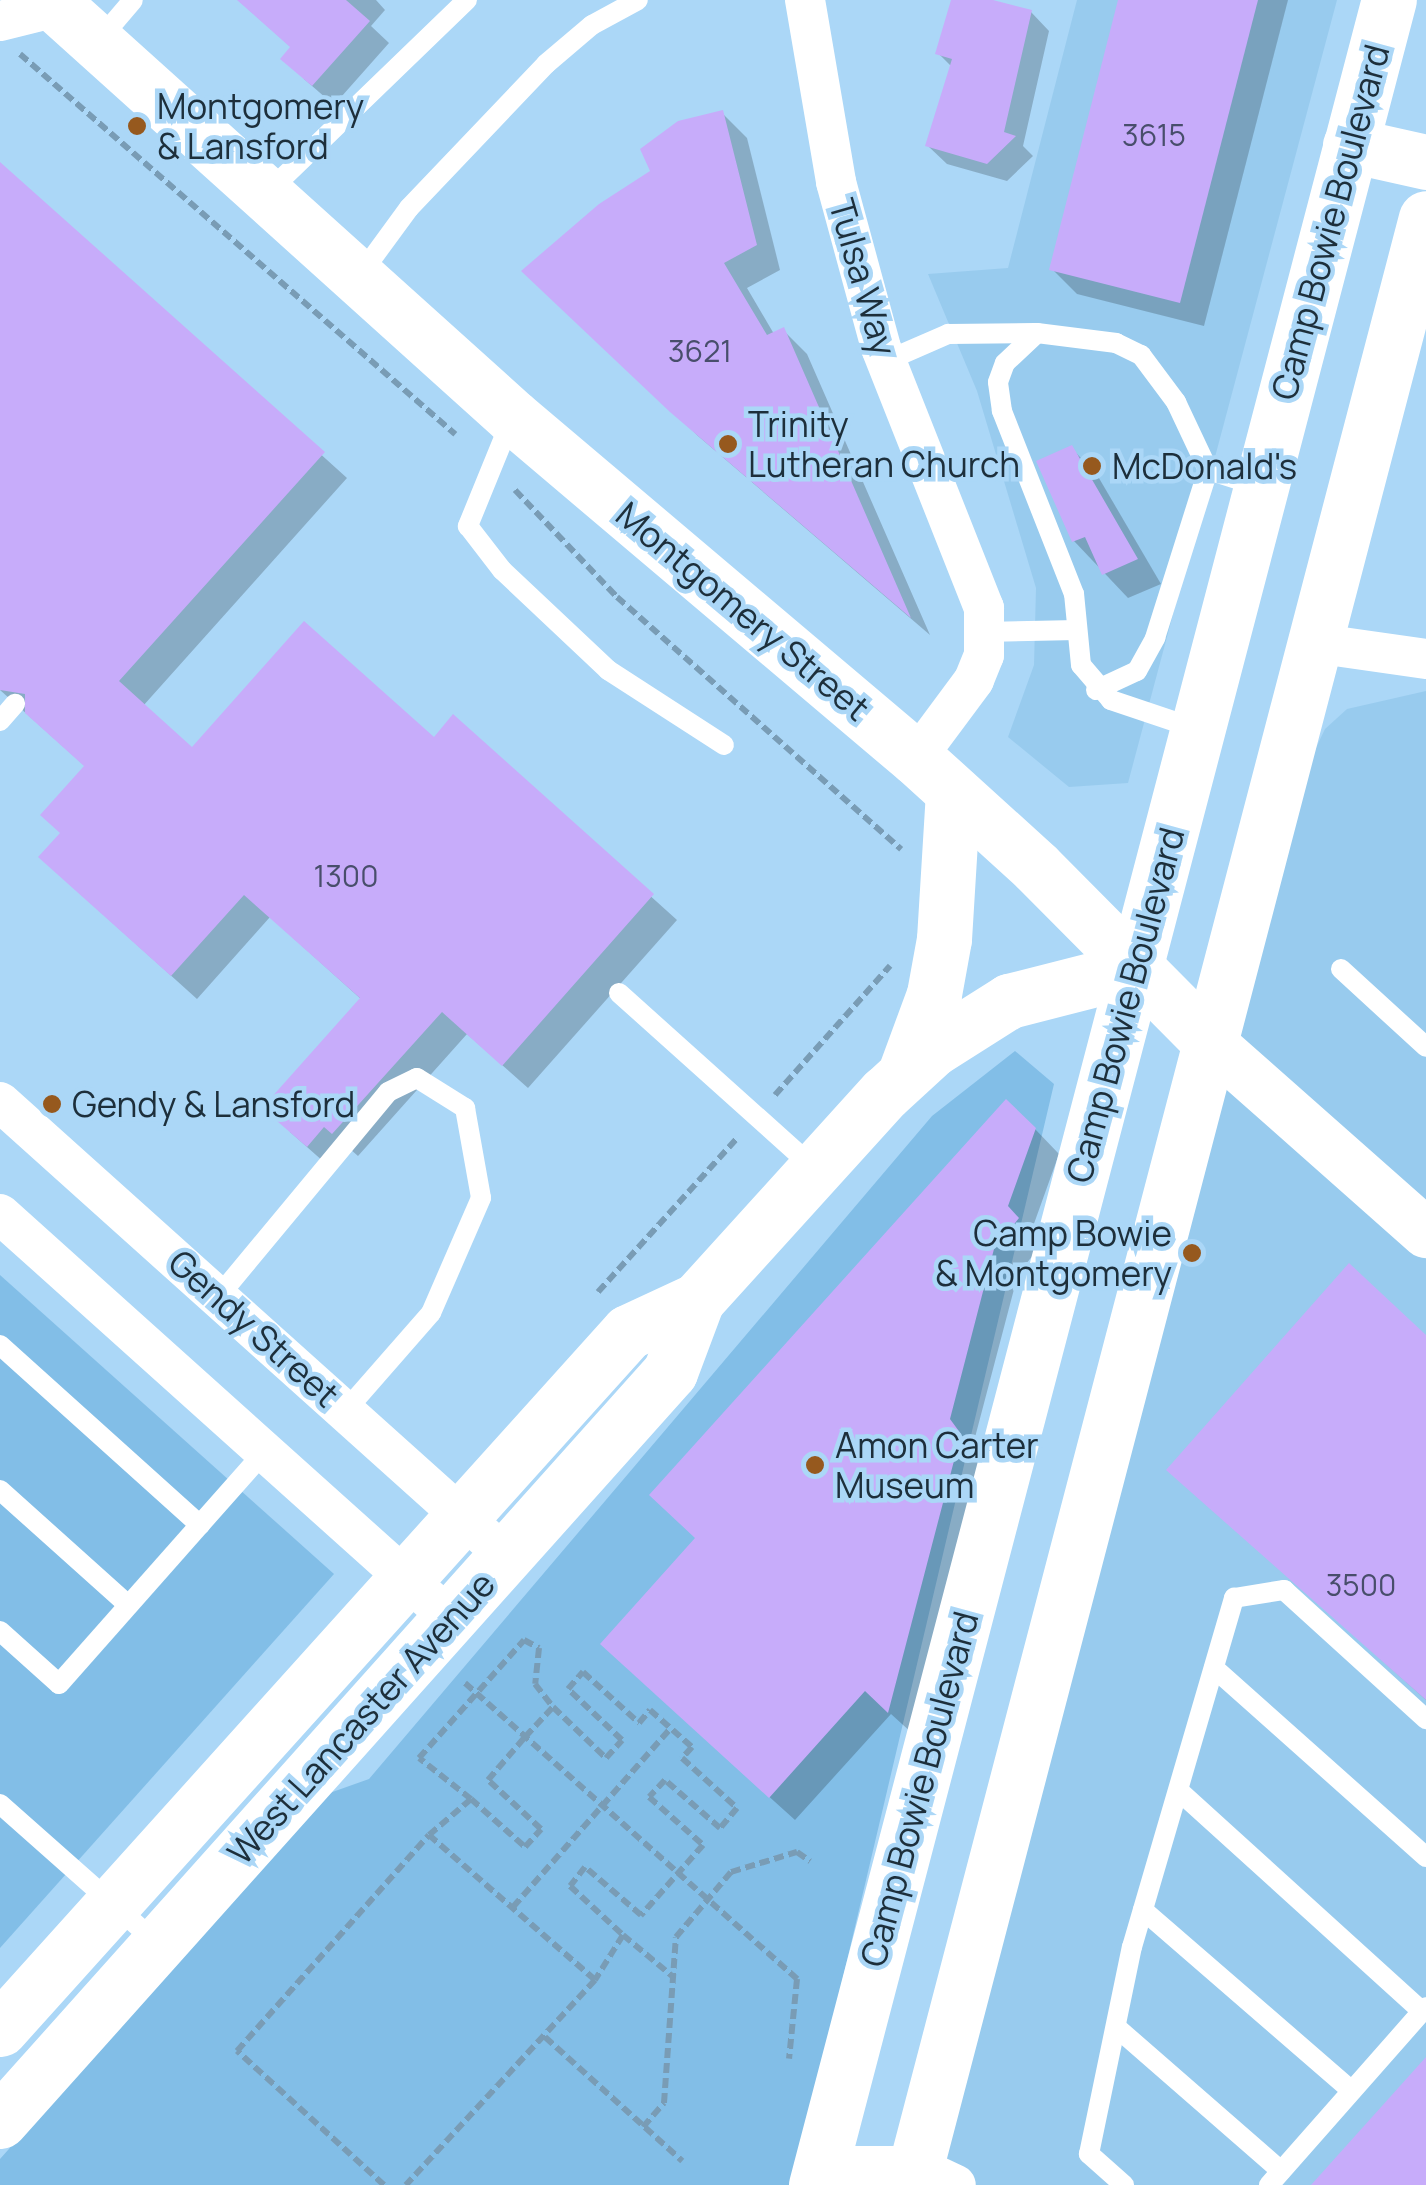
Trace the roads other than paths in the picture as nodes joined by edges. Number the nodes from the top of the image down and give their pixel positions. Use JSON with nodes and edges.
{"nodes":[{"id":1,"x":134,"y":0,"type":"edge"},
{"id":2,"x":467,"y":0,"type":"edge"},
{"id":3,"x":638,"y":0,"type":"edge"},
{"id":4,"x":805,"y":0,"type":"edge"},
{"id":5,"x":1388,"y":0,"type":"edge"},
{"id":6,"x":54,"y":3,"type":"edge"},
{"id":7,"x":0,"y":21,"type":"edge"},
{"id":8,"x":98,"y":42,"type":"junction"},
{"id":9,"x":1350,"y":146,"type":"junction"},
{"id":10,"x":1426,"y":162,"type":"edge"},
{"id":11,"x":266,"y":194,"type":"junction"},
{"id":12,"x":1426,"y":218,"type":"edge"},
{"id":13,"x":359,"y":276,"type":"junction"},
{"id":14,"x":1036,"y":333,"type":"junction"},
{"id":15,"x":886,"y":361,"type":"junction"},
{"id":16,"x":512,"y":416,"type":"junction"},
{"id":17,"x":1208,"y":470,"type":"junction"},
{"id":18,"x":1261,"y":487,"type":"junction"},
{"id":19,"x":1076,"y":630,"type":"junction"},
{"id":20,"x":984,"y":632,"type":"junction"},
{"id":21,"x":1314,"y":643,"type":"junction"},
{"id":22,"x":1426,"y":659,"type":"edge"},
{"id":23,"x":1096,"y":690,"type":"junction"},
{"id":24,"x":15,"y":704,"type":"dead end"},
{"id":25,"x":0,"y":720,"type":"edge"},
{"id":26,"x":1198,"y":729,"type":"junction"},
{"id":27,"x":724,"y":745,"type":"dead end"},
{"id":28,"x":934,"y":775,"type":"junction"},
{"id":29,"x":1135,"y":969,"type":"junction"},
{"id":30,"x":1341,"y":969,"type":"dead end"},
{"id":31,"x":620,"y":993,"type":"dead end"},
{"id":32,"x":1209,"y":1041,"type":"junction"},
{"id":33,"x":1426,"y":1047,"type":"edge"},
{"id":34,"x":904,"y":1076,"type":"junction"},
{"id":35,"x":0,"y":1102,"type":"edge"},
{"id":36,"x":815,"y":1170,"type":"junction"},
{"id":37,"x":0,"y":1214,"type":"edge"},
{"id":38,"x":1426,"y":1233,"type":"edge"},
{"id":39,"x":218,"y":1297,"type":"junction"},
{"id":40,"x":697,"y":1300,"type":"junction"},
{"id":41,"x":0,"y":1345,"type":"edge"},
{"id":42,"x":346,"y":1410,"type":"junction"},
{"id":43,"x":264,"y":1451,"type":"junction"},
{"id":44,"x":0,"y":1490,"type":"edge"},
{"id":45,"x":463,"y":1516,"type":"junction"},
{"id":46,"x":200,"y":1525,"type":"junction"},
{"id":47,"x":506,"y":1556,"type":"junction"},
{"id":48,"x":406,"y":1579,"type":"junction"},
{"id":49,"x":128,"y":1605,"type":"junction"},
{"id":50,"x":450,"y":1618,"type":"junction"},
{"id":51,"x":0,"y":1631,"type":"edge"},
{"id":52,"x":1214,"y":1668,"type":"junction"},
{"id":53,"x":1426,"y":1719,"type":"edge"},
{"id":54,"x":1179,"y":1791,"type":"junction"},
{"id":55,"x":0,"y":1804,"type":"edge"},
{"id":56,"x":1426,"y":1857,"type":"edge"},
{"id":57,"x":112,"y":1904,"type":"junction"},
{"id":58,"x":1143,"y":1910,"type":"junction"},
{"id":59,"x":158,"y":1944,"type":"junction"},
{"id":60,"x":1424,"y":2009,"type":"edge"},
{"id":61,"x":1116,"y":2027,"type":"junction"},
{"id":62,"x":0,"y":2030,"type":"edge"},
{"id":63,"x":1352,"y":2091,"type":"junction"},
{"id":64,"x":0,"y":2121,"type":"edge"},
{"id":65,"x":818,"y":2175,"type":"edge"},
{"id":66,"x":1275,"y":2178,"type":"edge"},
{"id":67,"x":928,"y":2179,"type":"edge"},
{"id":68,"x":1124,"y":2185,"type":"edge"}],
"edges":[{"from":1,"to":8,"type":"lane"},
{"from":2,"to":11,"type":"lane"},
{"from":3,"to":13,"type":"lane"},
{"from":4,"to":15,"type":"street","name":"Tulsa Way"},
{"from":5,"to":9,"type":"main road","name":"Camp Bowie Boulevard"},
{"from":6,"to":7,"type":"street"},
{"from":6,"to":8,"type":"main road","name":"Montgomery Street"},
{"from":8,"to":11,"type":"main road","name":"Montgomery Street"},
{"from":9,"to":10,"type":"main road"},
{"from":9,"to":18,"type":"main road","name":"Camp Bowie Boulevard"},
{"from":11,"to":13,"type":"main road","name":"Montgomery Street"},
{"from":12,"to":21,"type":"main road"},
{"from":13,"to":16,"type":"main road","name":"Montgomery Street"},
{"from":14,"to":15,"type":"lane"},
{"from":14,"to":17,"type":"lane"},
{"from":14,"to":19,"type":"lane"},
{"from":15,"to":20,"type":"street","name":"Tulsa Way"},
{"from":16,"to":27,"type":"lane"},
{"from":16,"to":28,"type":"main road","name":"Montgomery Street"},
{"from":17,"to":18,"type":"lane"},
{"from":17,"to":23,"type":"lane"},
{"from":18,"to":26,"type":"main road","name":"Camp Bowie Boulevard"},
{"from":19,"to":20,"type":"lane"},
{"from":19,"to":23,"type":"lane"},
{"from":20,"to":28,"type":"street","name":"Tulsa Way"},
{"from":21,"to":22,"type":"street"},
{"from":21,"to":32,"type":"main road"},
{"from":23,"to":26,"type":"lane"},
{"from":24,"to":25,"type":"lane"},
{"from":26,"to":29,"type":"main road","name":"Camp Bowie Boulevard"},
{"from":28,"to":29,"type":"main road","name":"Montgomery Street"},
{"from":28,"to":34,"type":"main road"},
{"from":29,"to":32,"type":"main road","name":"Montgomery Street"},
{"from":29,"to":34,"type":"main road","name":"West Lancaster Avenue"},
{"from":29,"to":65,"type":"main road","name":"Camp Bowie Boulevard"},
{"from":30,"to":33,"type":"lane"},
{"from":31,"to":36,"type":"lane"},
{"from":32,"to":38,"type":"street","name":"Montgomery Street"},
{"from":32,"to":67,"type":"main road"},
{"from":34,"to":36,"type":"main road","name":"West Lancaster Avenue"},
{"from":35,"to":39,"type":"street","name":"Gendy Street"},
{"from":36,"to":40,"type":"main road","name":"West Lancaster Avenue"},
{"from":37,"to":43,"type":"street"},
{"from":39,"to":42,"type":"street","name":"Gendy Street"},
{"from":39,"to":42,"type":"lane"},
{"from":40,"to":45,"type":"main road","name":"West Lancaster Avenue"},
{"from":40,"to":47,"type":"main road","name":"West Lancaster Avenue"},
{"from":41,"to":46,"type":"lane"},
{"from":42,"to":45,"type":"street","name":"Gendy Street"},
{"from":43,"to":46,"type":"lane"},
{"from":43,"to":48,"type":"street"},
{"from":44,"to":49,"type":"lane"},
{"from":45,"to":47,"type":"street","name":"Gendy Street"},
{"from":45,"to":48,"type":"main road","name":"West Lancaster Avenue"},
{"from":46,"to":49,"type":"lane"},
{"from":47,"to":50,"type":"main road","name":"West Lancaster Avenue"},
{"from":48,"to":50,"type":"street"},
{"from":48,"to":57,"type":"main road","name":"West Lancaster Avenue"},
{"from":49,"to":51,"type":"lane"},
{"from":50,"to":59,"type":"main road","name":"West Lancaster Avenue"},
{"from":52,"to":53,"type":"lane"},
{"from":52,"to":54,"type":"lane"},
{"from":52,"to":56,"type":"lane"},
{"from":54,"to":58,"type":"lane"},
{"from":54,"to":60,"type":"lane"},
{"from":55,"to":57,"type":"lane"},
{"from":57,"to":59,"type":"lane"},
{"from":57,"to":62,"type":"main road","name":"West Lancaster Avenue"},
{"from":58,"to":61,"type":"lane"},
{"from":58,"to":63,"type":"lane"},
{"from":59,"to":64,"type":"main road","name":"West Lancaster Avenue"},
{"from":60,"to":63,"type":"lane"},
{"from":61,"to":66,"type":"lane"},
{"from":61,"to":68,"type":"lane"},
{"from":63,"to":66,"type":"lane"},
{"from":65,"to":67,"type":"street"}]}
